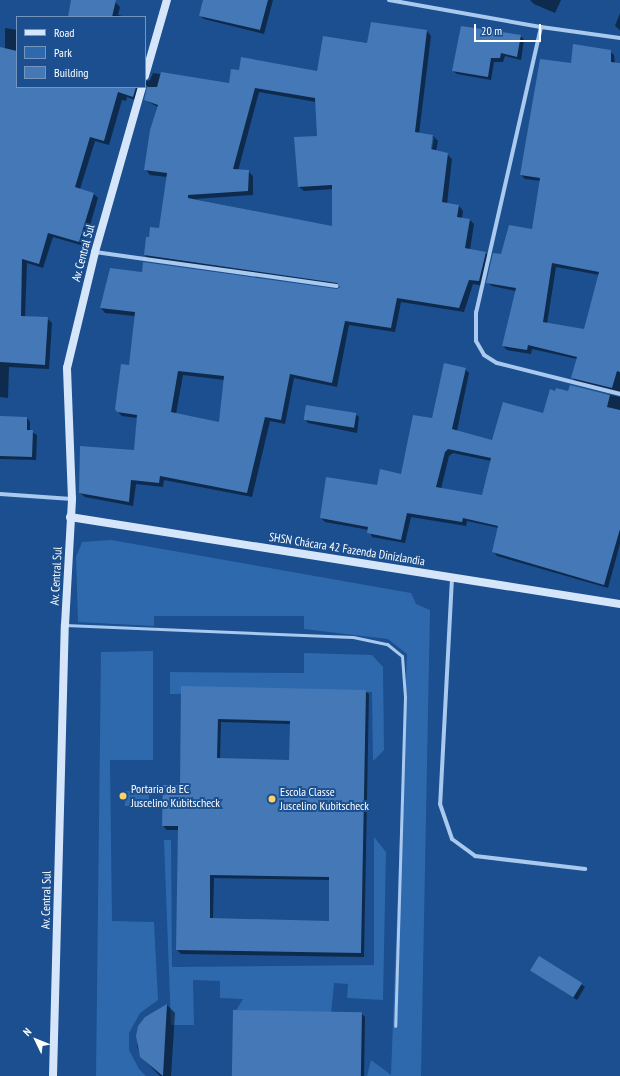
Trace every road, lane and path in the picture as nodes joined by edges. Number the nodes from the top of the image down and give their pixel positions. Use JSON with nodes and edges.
{"nodes":[{"id":1,"x":167,"y":0,"type":"edge"},
{"id":2,"x":389,"y":0,"type":"edge"},
{"id":3,"x":541,"y":27,"type":"junction"},
{"id":4,"x":620,"y":38,"type":"edge"},
{"id":5,"x":146,"y":73,"type":"edge"},
{"id":6,"x":142,"y":88,"type":"edge"},
{"id":7,"x":95,"y":252,"type":"junction"},
{"id":8,"x":337,"y":286,"type":"dead end"},
{"id":9,"x":620,"y":394,"type":"edge"},
{"id":10,"x":0,"y":494,"type":"edge"},
{"id":11,"x":72,"y":499,"type":"junction"},
{"id":12,"x":70,"y":517,"type":"junction"},
{"id":13,"x":452,"y":578,"type":"junction"},
{"id":14,"x":620,"y":604,"type":"edge"},
{"id":15,"x":65,"y":626,"type":"junction"},
{"id":16,"x":585,"y":869,"type":"dead end"},
{"id":17,"x":395,"y":1026,"type":"dead end"},
{"id":18,"x":54,"y":1076,"type":"edge"}],
"edges":[{"from":1,"to":5,"type":"street"},
{"from":2,"to":3,"type":"street"},
{"from":3,"to":4,"type":"street"},
{"from":3,"to":9,"type":"street"},
{"from":6,"to":7,"type":"street","name":"Av. Central Sul"},
{"from":7,"to":8,"type":"street"},
{"from":7,"to":11,"type":"street","name":"Av. Central Sul"},
{"from":10,"to":11,"type":"street"},
{"from":11,"to":12,"type":"street","name":"Av. Central Sul"},
{"from":12,"to":13,"type":"street","name":"SHSN Chácara 42 Fazenda Dinizlandia"},
{"from":12,"to":15,"type":"street","name":"Av. Central Sul"},
{"from":13,"to":14,"type":"street","name":"SHSN Chácara 42 Fazenda Dinizlandia"},
{"from":13,"to":16,"type":"street"},
{"from":15,"to":17,"type":"lane"},
{"from":15,"to":18,"type":"street","name":"Av. Central Sul"}]}
